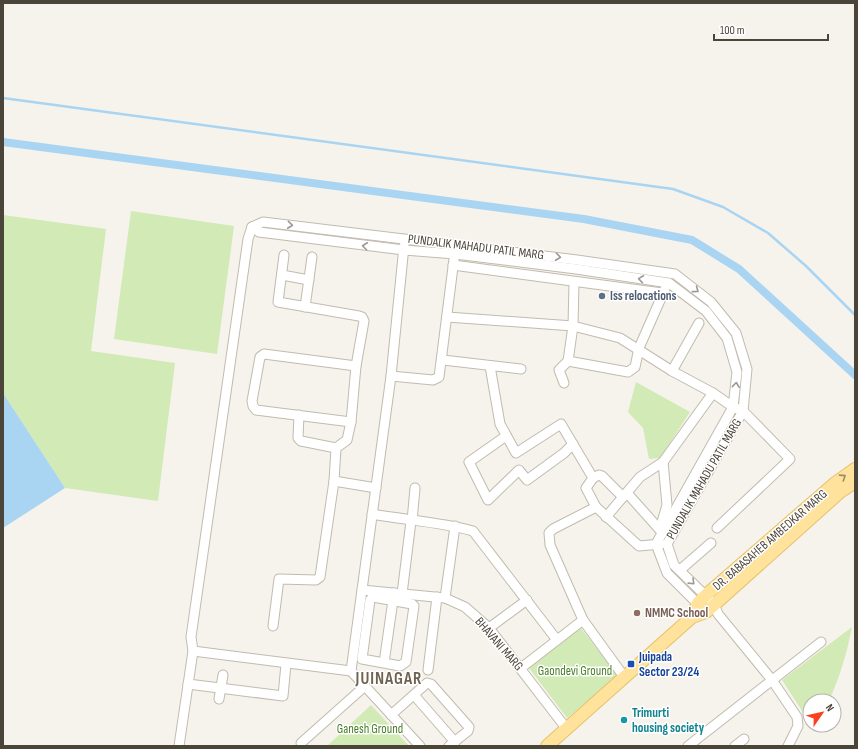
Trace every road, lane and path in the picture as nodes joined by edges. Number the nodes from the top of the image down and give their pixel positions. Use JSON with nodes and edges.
{"nodes":[{"id":1,"x":252,"y":227,"type":"junction"},
{"id":2,"x":405,"y":238,"type":"junction"},
{"id":3,"x":404,"y":250,"type":"junction"},
{"id":4,"x":455,"y":250,"type":"junction"},
{"id":5,"x":284,"y":255,"type":"dead end"},
{"id":6,"x":312,"y":257,"type":"dead end"},
{"id":7,"x":453,"y":265,"type":"junction"},
{"id":8,"x":675,"y":274,"type":"junction"},
{"id":9,"x":282,"y":275,"type":"junction"},
{"id":10,"x":309,"y":280,"type":"junction"},
{"id":11,"x":574,"y":282,"type":"junction"},
{"id":12,"x":669,"y":283,"type":"junction"},
{"id":13,"x":662,"y":292,"type":"junction"},
{"id":14,"x":306,"y":307,"type":"junction"},
{"id":15,"x":447,"y":318,"type":"junction"},
{"id":16,"x":699,"y":323,"type":"dead end"},
{"id":17,"x":573,"y":326,"type":"junction"},
{"id":18,"x":639,"y":348,"type":"junction"},
{"id":19,"x":443,"y":360,"type":"junction"},
{"id":20,"x":568,"y":361,"type":"junction"},
{"id":21,"x":356,"y":366,"type":"junction"},
{"id":22,"x":490,"y":366,"type":"junction"},
{"id":23,"x":520,"y":369,"type":"dead end"},
{"id":24,"x":672,"y":371,"type":"junction"},
{"id":25,"x":391,"y":376,"type":"junction"},
{"id":26,"x":564,"y":383,"type":"dead end"},
{"id":27,"x":712,"y":393,"type":"junction"},
{"id":28,"x":733,"y":407,"type":"junction"},
{"id":29,"x":743,"y":411,"type":"junction"},
{"id":30,"x":299,"y":415,"type":"junction"},
{"id":31,"x":351,"y":422,"type":"junction"},
{"id":32,"x":506,"y":436,"type":"junction"},
{"id":33,"x":574,"y":444,"type":"junction"},
{"id":34,"x":336,"y":448,"type":"junction"},
{"id":35,"x":664,"y":462,"type":"junction"},
{"id":36,"x":855,"y":469,"type":"edge"},
{"id":37,"x":593,"y":478,"type":"junction"},
{"id":38,"x":334,"y":481,"type":"junction"},
{"id":39,"x":855,"y":482,"type":"edge"},
{"id":40,"x":376,"y":488,"type":"junction"},
{"id":41,"x":415,"y":488,"type":"dead end"},
{"id":42,"x":625,"y":495,"type":"junction"},
{"id":43,"x":596,"y":507,"type":"junction"},
{"id":44,"x":372,"y":514,"type":"junction"},
{"id":45,"x":606,"y":517,"type":"junction"},
{"id":46,"x":412,"y":521,"type":"junction"},
{"id":47,"x":455,"y":526,"type":"junction"},
{"id":48,"x":716,"y":528,"type":"dead end"},
{"id":49,"x":660,"y":530,"type":"junction"},
{"id":50,"x":711,"y":543,"type":"dead end"},
{"id":51,"x":656,"y":544,"type":"junction"},
{"id":52,"x":667,"y":544,"type":"junction"},
{"id":53,"x":680,"y":570,"type":"junction"},
{"id":54,"x":362,"y":590,"type":"junction"},
{"id":55,"x":396,"y":596,"type":"junction"},
{"id":56,"x":441,"y":597,"type":"junction"},
{"id":57,"x":526,"y":600,"type":"junction"},
{"id":58,"x":709,"y":606,"type":"junction"},
{"id":59,"x":583,"y":620,"type":"junction"},
{"id":60,"x":273,"y":626,"type":"dead end"},
{"id":61,"x":489,"y":628,"type":"junction"},
{"id":62,"x":557,"y":640,"type":"junction"},
{"id":63,"x":821,"y":642,"type":"dead end"},
{"id":64,"x":193,"y":651,"type":"junction"},
{"id":65,"x":384,"y":663,"type":"junction"},
{"id":66,"x":286,"y":664,"type":"junction"},
{"id":67,"x":521,"y":668,"type":"junction"},
{"id":68,"x":428,"y":670,"type":"dead end"},
{"id":69,"x":351,"y":671,"type":"junction"},
{"id":70,"x":222,"y":675,"type":"dead end"},
{"id":71,"x":625,"y":678,"type":"junction"},
{"id":72,"x":772,"y":680,"type":"junction"},
{"id":73,"x":188,"y":684,"type":"junction"},
{"id":74,"x":364,"y":686,"type":"junction"},
{"id":75,"x":221,"y":688,"type":"junction"},
{"id":76,"x":414,"y":695,"type":"junction"},
{"id":77,"x":219,"y":699,"type":"dead end"},
{"id":78,"x":391,"y":715,"type":"junction"},
{"id":79,"x":566,"y":728,"type":"junction"},
{"id":80,"x":744,"y":739,"type":"dead end"},
{"id":81,"x":301,"y":743,"type":"dead end"},
{"id":82,"x":452,"y":744,"type":"edge"},
{"id":83,"x":179,"y":746,"type":"edge"},
{"id":84,"x":420,"y":746,"type":"edge"},
{"id":85,"x":547,"y":746,"type":"edge"},
{"id":86,"x":688,"y":746,"type":"edge"},
{"id":87,"x":735,"y":746,"type":"edge"},
{"id":88,"x":788,"y":746,"type":"edge"}],
"edges":[{"from":1,"to":2,"type":"street","name":"PUNDALIK MAHADU PATIL MARG","one_way":true},
{"from":3,"to":1,"type":"street","name":"PUNDALIK MAHADU PATIL MARG","one_way":true},
{"from":1,"to":64,"type":"street"},
{"from":2,"to":3,"type":"street"},
{"from":2,"to":4,"type":"street","name":"PUNDALIK MAHADU PATIL MARG"},
{"from":3,"to":4,"type":"street","name":"PUNDALIK MAHADU PATIL MARG"},
{"from":3,"to":25,"type":"street"},
{"from":4,"to":7,"type":"street"},
{"from":4,"to":8,"type":"street","name":"PUNDALIK MAHADU PATIL MARG","one_way":true},
{"from":12,"to":4,"type":"street","name":"PUNDALIK MAHADU PATIL MARG","one_way":true},
{"from":5,"to":9,"type":"street"},
{"from":6,"to":10,"type":"street"},
{"from":7,"to":11,"type":"street"},
{"from":7,"to":15,"type":"street"},
{"from":8,"to":12,"type":"street"},
{"from":8,"to":29,"type":"street","name":"PUNDALIK MAHADU PATIL MARG","one_way":true},
{"from":9,"to":10,"type":"street"},
{"from":9,"to":14,"type":"street"},
{"from":10,"to":14,"type":"street"},
{"from":11,"to":13,"type":"street"},
{"from":11,"to":17,"type":"street"},
{"from":12,"to":13,"type":"street"},
{"from":28,"to":12,"type":"street","name":"PUNDALIK MAHADU PATIL MARG","one_way":true},
{"from":13,"to":18,"type":"street"},
{"from":14,"to":21,"type":"street"},
{"from":15,"to":17,"type":"street"},
{"from":15,"to":19,"type":"street"},
{"from":16,"to":24,"type":"street"},
{"from":17,"to":18,"type":"street"},
{"from":17,"to":20,"type":"street"},
{"from":18,"to":20,"type":"street"},
{"from":18,"to":24,"type":"street"},
{"from":19,"to":22,"type":"street"},
{"from":19,"to":25,"type":"street"},
{"from":20,"to":26,"type":"street"},
{"from":21,"to":30,"type":"street"},
{"from":21,"to":31,"type":"street"},
{"from":22,"to":23,"type":"street"},
{"from":22,"to":32,"type":"street"},
{"from":24,"to":27,"type":"street"},
{"from":25,"to":40,"type":"street"},
{"from":27,"to":28,"type":"street"},
{"from":27,"to":35,"type":"street"},
{"from":28,"to":29,"type":"street"},
{"from":28,"to":51,"type":"street","name":"PUNDALIK MAHADU PATIL MARG"},
{"from":29,"to":48,"type":"street"},
{"from":29,"to":52,"type":"street","name":"PUNDALIK MAHADU PATIL MARG"},
{"from":30,"to":31,"type":"street"},
{"from":30,"to":34,"type":"street"},
{"from":31,"to":34,"type":"street"},
{"from":32,"to":33,"type":"street"},
{"from":32,"to":33,"type":"street"},
{"from":33,"to":37,"type":"street"},
{"from":34,"to":38,"type":"street"},
{"from":35,"to":42,"type":"street"},
{"from":35,"to":49,"type":"street"},
{"from":58,"to":36,"type":"main road","name":"DR. BABASAHEB AMBEDKAR MARG","one_way":true},
{"from":37,"to":42,"type":"street"},
{"from":37,"to":43,"type":"street"},
{"from":38,"to":40,"type":"street"},
{"from":38,"to":60,"type":"street"},
{"from":39,"to":58,"type":"main road","name":"DR. BABASAHEB AMBEDKAR MARG"},
{"from":40,"to":44,"type":"street"},
{"from":41,"to":46,"type":"street"},
{"from":42,"to":45,"type":"street"},
{"from":42,"to":49,"type":"street"},
{"from":43,"to":45,"type":"street"},
{"from":43,"to":59,"type":"street"},
{"from":44,"to":46,"type":"street"},
{"from":44,"to":54,"type":"street"},
{"from":45,"to":51,"type":"street"},
{"from":46,"to":47,"type":"street"},
{"from":46,"to":55,"type":"street"},
{"from":47,"to":56,"type":"street"},
{"from":47,"to":57,"type":"street"},
{"from":49,"to":51,"type":"street"},
{"from":50,"to":53,"type":"street"},
{"from":51,"to":52,"type":"street"},
{"from":51,"to":58,"type":"street","name":"PUNDALIK MAHADU PATIL MARG"},
{"from":52,"to":53,"type":"street","name":"PUNDALIK MAHADU PATIL MARG"},
{"from":53,"to":58,"type":"street","name":"PUNDALIK MAHADU PATIL MARG","one_way":true},
{"from":54,"to":55,"type":"street","name":"BHAVANI MARG"},
{"from":54,"to":69,"type":"street"},
{"from":55,"to":56,"type":"street","name":"BHAVANI MARG"},
{"from":55,"to":65,"type":"street"},
{"from":55,"to":65,"type":"street"},
{"from":55,"to":65,"type":"street"},
{"from":56,"to":61,"type":"street","name":"BHAVANI MARG"},
{"from":56,"to":68,"type":"street"},
{"from":57,"to":61,"type":"street"},
{"from":57,"to":62,"type":"street"},
{"from":58,"to":71,"type":"main road","name":"DR. BABASAHEB AMBEDKAR MARG"},
{"from":58,"to":72,"type":"street"},
{"from":59,"to":62,"type":"street"},
{"from":59,"to":71,"type":"street"},
{"from":61,"to":67,"type":"street","name":"BHAVANI MARG"},
{"from":62,"to":67,"type":"street"},
{"from":63,"to":72,"type":"street"},
{"from":64,"to":66,"type":"street"},
{"from":64,"to":73,"type":"street"},
{"from":66,"to":69,"type":"street"},
{"from":66,"to":75,"type":"street"},
{"from":67,"to":79,"type":"street","name":"BHAVANI MARG"},
{"from":69,"to":74,"type":"street"},
{"from":70,"to":75,"type":"street"},
{"from":71,"to":79,"type":"main road","name":"DR. BABASAHEB AMBEDKAR MARG"},
{"from":72,"to":86,"type":"street"},
{"from":72,"to":88,"type":"street"},
{"from":73,"to":75,"type":"street"},
{"from":73,"to":83,"type":"street"},
{"from":74,"to":78,"type":"street"},
{"from":74,"to":81,"type":"street"},
{"from":75,"to":77,"type":"street"},
{"from":76,"to":78,"type":"street"},
{"from":76,"to":82,"type":"street"},
{"from":76,"to":82,"type":"street"},
{"from":78,"to":84,"type":"street"},
{"from":79,"to":85,"type":"main road","name":"DR. BABASAHEB AMBEDKAR MARG"},
{"from":80,"to":87,"type":"street"}]}
